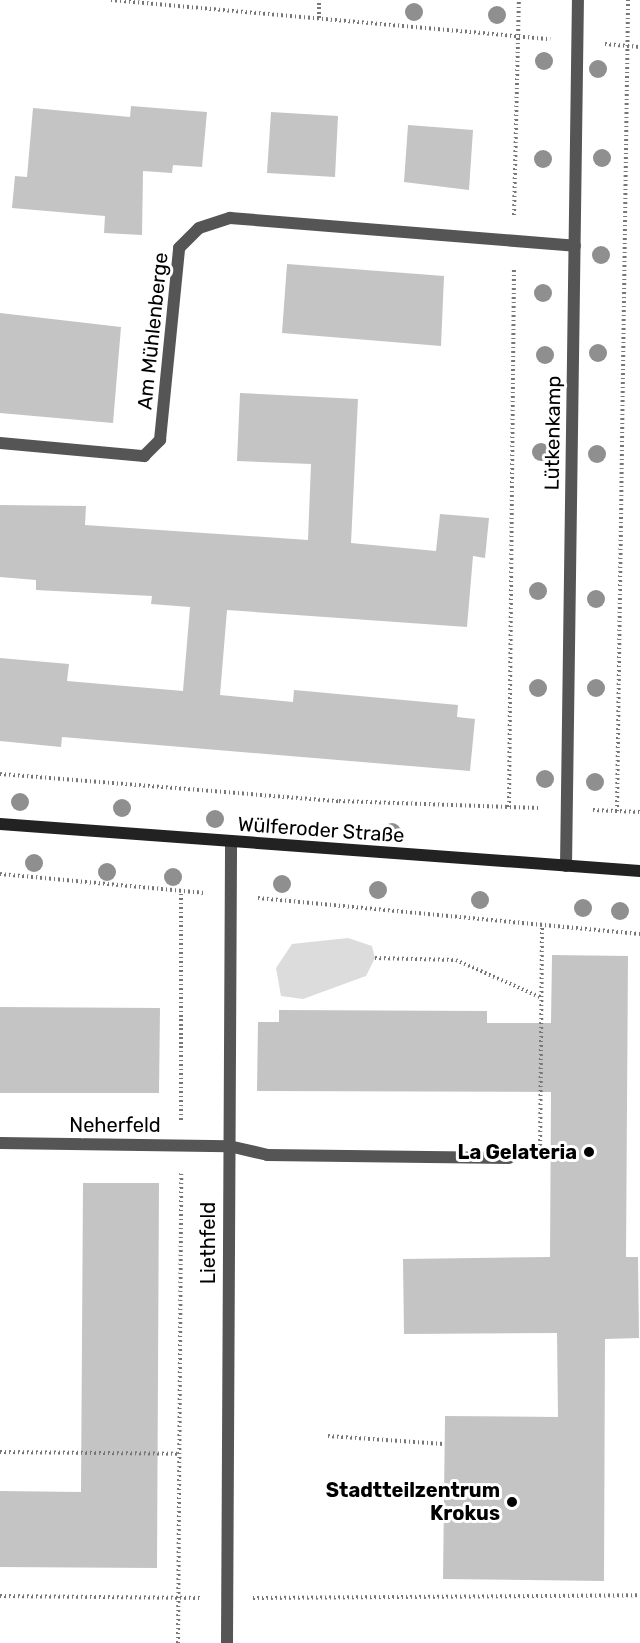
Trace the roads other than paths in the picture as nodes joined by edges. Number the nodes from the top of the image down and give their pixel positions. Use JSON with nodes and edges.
{"nodes":[{"id":1,"x":578,"y":0,"type":"edge"},
{"id":2,"x":574,"y":246,"type":"junction"},
{"id":3,"x":0,"y":443,"type":"edge"},
{"id":4,"x":0,"y":824,"type":"edge"},
{"id":5,"x":231,"y":843,"type":"junction"},
{"id":6,"x":566,"y":866,"type":"junction"},
{"id":7,"x":640,"y":871,"type":"edge"},
{"id":8,"x":0,"y":1143,"type":"edge"},
{"id":9,"x":229,"y":1146,"type":"junction"},
{"id":10,"x":509,"y":1158,"type":"dead end"},
{"id":11,"x":227,"y":1643,"type":"edge"}],
"edges":[{"from":1,"to":2,"type":"street","name":"Lütkenkamp"},
{"from":2,"to":3,"type":"street","name":"Am Mühlenberge"},
{"from":2,"to":6,"type":"street","name":"Lütkenkamp"},
{"from":4,"to":5,"type":"main road","name":"Wülferoder Straße"},
{"from":5,"to":6,"type":"main road","name":"Wülferoder Straße"},
{"from":5,"to":9,"type":"street","name":"Liethfeld"},
{"from":6,"to":7,"type":"main road","name":"Wülferoder Straße"},
{"from":8,"to":9,"type":"street","name":"Neherfeld"},
{"from":9,"to":10,"type":"street","name":"Neherfeld"},
{"from":9,"to":11,"type":"street","name":"Liethfeld"}]}
